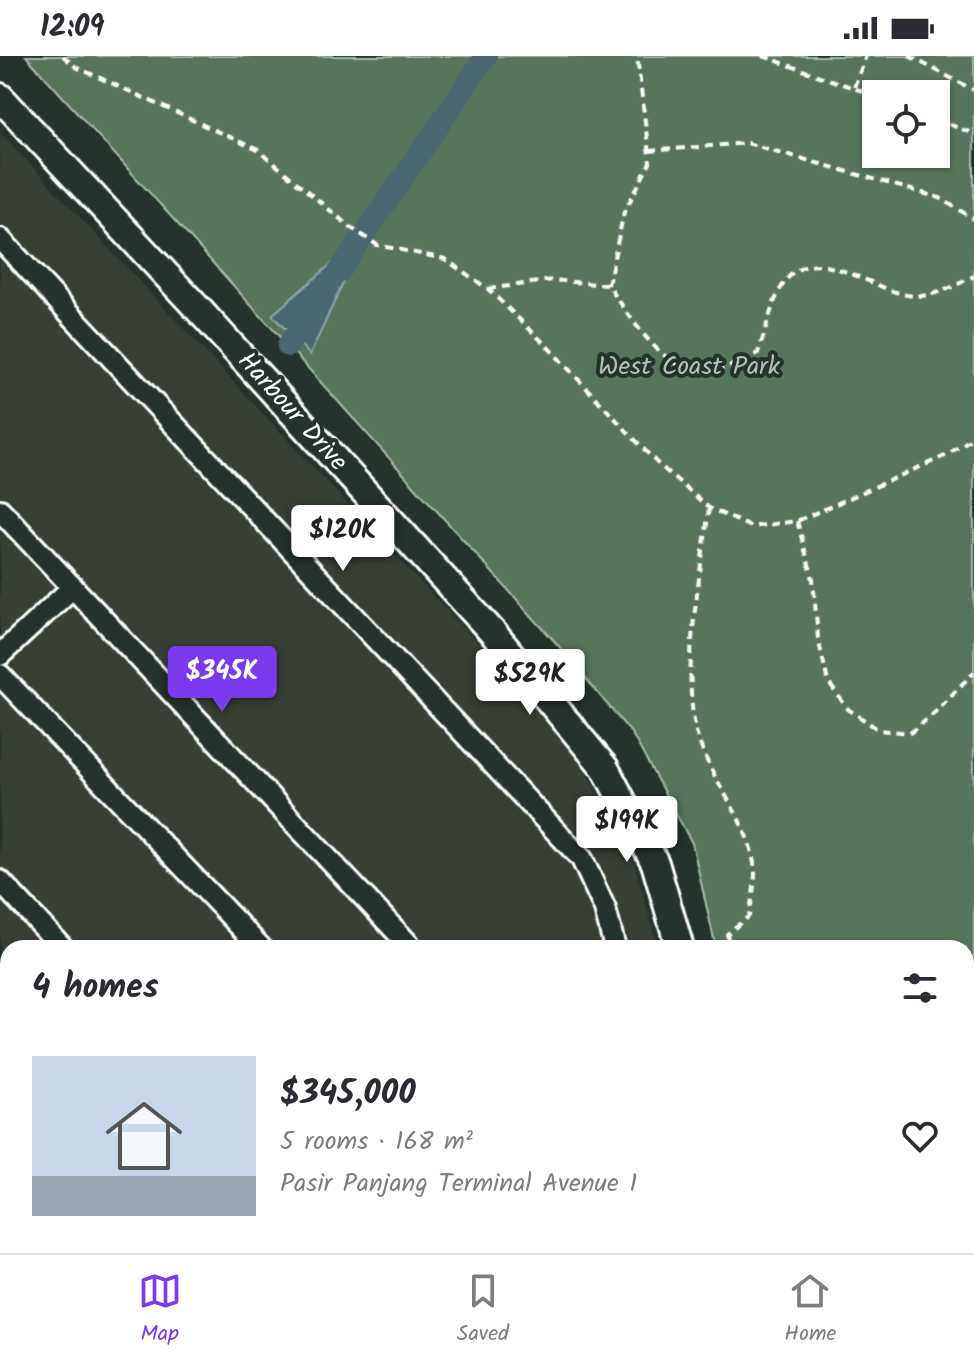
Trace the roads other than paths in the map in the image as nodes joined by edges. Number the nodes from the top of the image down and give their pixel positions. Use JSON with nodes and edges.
{"nodes":[{"id":1,"x":0,"y":97,"type":"edge"},
{"id":2,"x":0,"y":239,"type":"edge"},
{"id":3,"x":0,"y":510,"type":"edge"},
{"id":4,"x":73,"y":587,"type":"junction"},
{"id":5,"x":0,"y":655,"type":"edge"},
{"id":6,"x":0,"y":675,"type":"edge"},
{"id":7,"x":0,"y":881,"type":"edge"},
{"id":8,"x":55,"y":940,"type":"edge"},
{"id":9,"x":253,"y":940,"type":"edge"},
{"id":10,"x":404,"y":940,"type":"edge"},
{"id":11,"x":613,"y":940,"type":"edge"},
{"id":12,"x":678,"y":940,"type":"edge"}],
"edges":[{"from":1,"to":12,"type":"main road","name":"Harbour Drive"},
{"from":2,"to":11,"type":"street"},
{"from":3,"to":4,"type":"street"},
{"from":4,"to":5,"type":"street"},
{"from":4,"to":10,"type":"street"},
{"from":6,"to":9,"type":"street"},
{"from":7,"to":8,"type":"street"}]}
